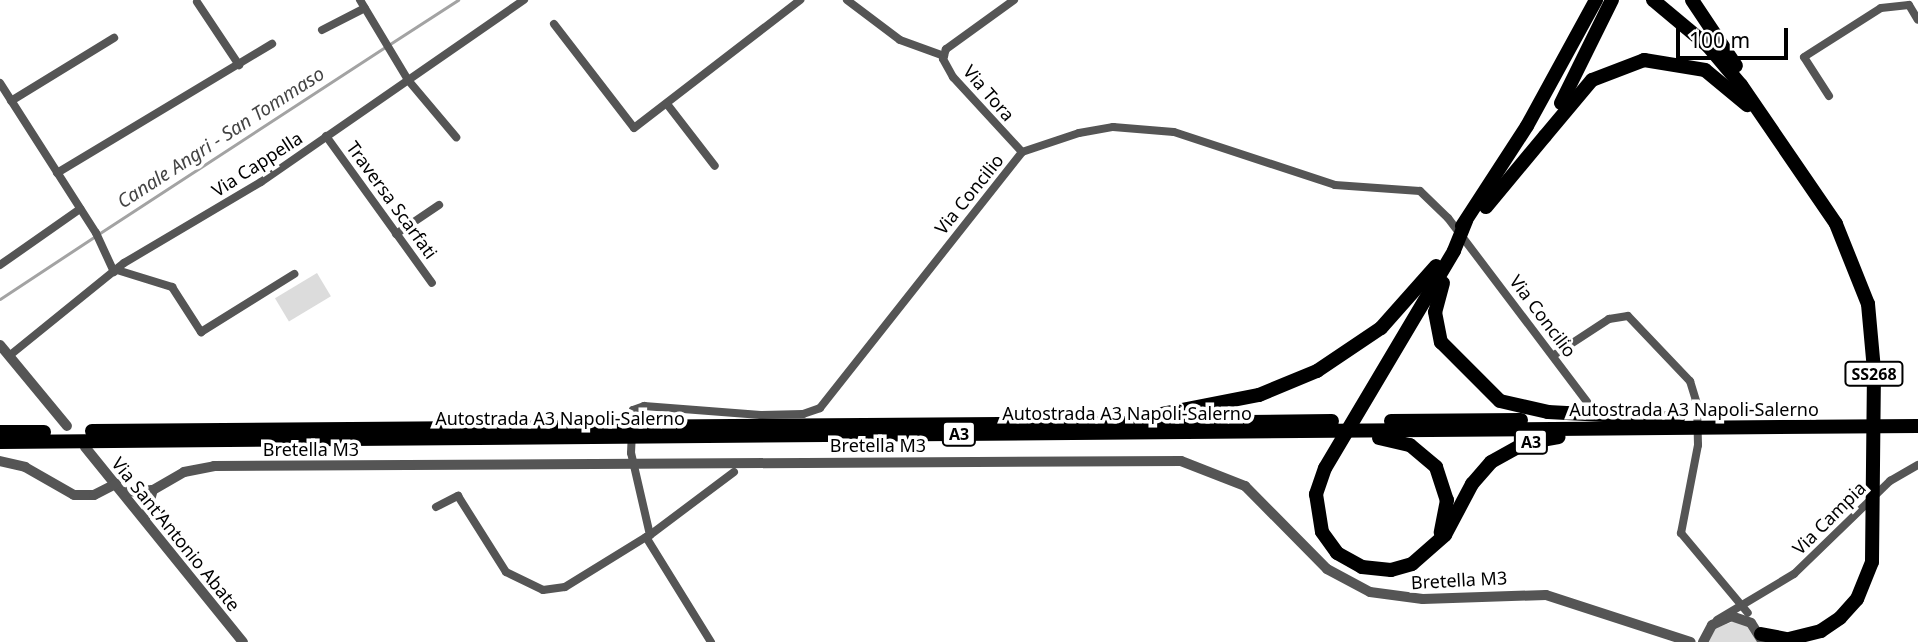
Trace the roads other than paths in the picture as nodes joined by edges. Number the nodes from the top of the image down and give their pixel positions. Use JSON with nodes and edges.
{"nodes":[{"id":1,"x":524,"y":0,"type":"edge"},
{"id":2,"x":800,"y":0,"type":"edge"},
{"id":3,"x":847,"y":0,"type":"edge"},
{"id":4,"x":1014,"y":0,"type":"edge"},
{"id":5,"x":1596,"y":0,"type":"edge"},
{"id":6,"x":1612,"y":0,"type":"edge"},
{"id":7,"x":1653,"y":0,"type":"edge"},
{"id":8,"x":1692,"y":0,"type":"edge"},
{"id":9,"x":197,"y":2,"type":"dead end"},
{"id":10,"x":362,"y":4,"type":"edge"},
{"id":11,"x":1918,"y":20,"type":"edge"},
{"id":12,"x":554,"y":24,"type":"dead end"},
{"id":13,"x":322,"y":30,"type":"dead end"},
{"id":14,"x":114,"y":38,"type":"dead end"},
{"id":15,"x":272,"y":44,"type":"dead end"},
{"id":16,"x":944,"y":55,"type":"junction"},
{"id":17,"x":239,"y":65,"type":"junction"},
{"id":18,"x":408,"y":80,"type":"junction"},
{"id":19,"x":0,"y":83,"type":"edge"},
{"id":20,"x":1829,"y":96,"type":"dead end"},
{"id":21,"x":11,"y":101,"type":"junction"},
{"id":22,"x":667,"y":104,"type":"junction"},
{"id":23,"x":1771,"y":128,"type":"junction"},
{"id":24,"x":327,"y":136,"type":"junction"},
{"id":25,"x":1545,"y":136,"type":"junction"},
{"id":26,"x":456,"y":137,"type":"dead end"},
{"id":27,"x":1784,"y":148,"type":"junction"},
{"id":28,"x":1022,"y":152,"type":"junction"},
{"id":29,"x":715,"y":166,"type":"dead end"},
{"id":30,"x":57,"y":173,"type":"junction"},
{"id":31,"x":439,"y":205,"type":"dead end"},
{"id":32,"x":80,"y":209,"type":"junction"},
{"id":33,"x":1470,"y":223,"type":"junction"},
{"id":34,"x":396,"y":234,"type":"junction"},
{"id":35,"x":0,"y":265,"type":"edge"},
{"id":36,"x":115,"y":271,"type":"junction"},
{"id":37,"x":294,"y":274,"type":"dead end"},
{"id":38,"x":432,"y":283,"type":"dead end"},
{"id":39,"x":0,"y":345,"type":"edge"},
{"id":40,"x":1554,"y":355,"type":"junction"},
{"id":41,"x":9,"y":356,"type":"junction"},
{"id":42,"x":1587,"y":402,"type":"dead end"},
{"id":43,"x":1918,"y":417,"type":"edge"},
{"id":44,"x":1006,"y":424,"type":"junction"},
{"id":45,"x":1678,"y":424,"type":"junction"},
{"id":46,"x":66,"y":426,"type":"dead end"},
{"id":47,"x":1918,"y":426,"type":"edge"},
{"id":48,"x":0,"y":432,"type":"edge"},
{"id":49,"x":1263,"y":432,"type":"junction"},
{"id":50,"x":0,"y":442,"type":"edge"},
{"id":51,"x":85,"y":447,"type":"dead end"},
{"id":52,"x":0,"y":461,"type":"edge"},
{"id":53,"x":1918,"y":465,"type":"edge"},
{"id":54,"x":734,"y":472,"type":"dead end"},
{"id":55,"x":119,"y":488,"type":"junction"},
{"id":56,"x":147,"y":493,"type":"junction"},
{"id":57,"x":133,"y":503,"type":"junction"},
{"id":58,"x":436,"y":507,"type":"dead end"},
{"id":59,"x":145,"y":520,"type":"junction"},
{"id":60,"x":648,"y":536,"type":"junction"},
{"id":61,"x":1435,"y":546,"type":"junction"},
{"id":62,"x":1728,"y":592,"type":"junction"},
{"id":63,"x":1762,"y":592,"type":"junction"},
{"id":64,"x":1740,"y":603,"type":"junction"},
{"id":65,"x":1721,"y":617,"type":"junction"},
{"id":66,"x":1756,"y":628,"type":"edge"},
{"id":67,"x":1707,"y":630,"type":"junction"},
{"id":68,"x":1680,"y":636,"type":"junction"},
{"id":69,"x":1782,"y":641,"type":"edge"},
{"id":70,"x":243,"y":642,"type":"edge"},
{"id":71,"x":711,"y":642,"type":"edge"},
{"id":72,"x":1691,"y":642,"type":"edge"},
{"id":73,"x":1703,"y":642,"type":"edge"}],
"edges":[{"from":1,"to":18,"type":"street","name":"Via Cappella"},
{"from":2,"to":22,"type":"street"},
{"from":3,"to":16,"type":"street"},
{"from":4,"to":16,"type":"street","name":"Via Tora"},
{"from":5,"to":33,"type":"highway","number":"A3"},
{"from":6,"to":25,"type":"highway"},
{"from":7,"to":23,"type":"highway","number":"SS268"},
{"from":8,"to":23,"type":"highway","number":"SS268"},
{"from":9,"to":17,"type":"street"},
{"from":10,"to":13,"type":"street"},
{"from":10,"to":18,"type":"street"},
{"from":11,"to":20,"type":"street"},
{"from":12,"to":22,"type":"street"},
{"from":14,"to":21,"type":"street"},
{"from":15,"to":17,"type":"street"},
{"from":16,"to":28,"type":"street","name":"Via Tora"},
{"from":17,"to":30,"type":"street"},
{"from":18,"to":24,"type":"street","name":"Via Cappella"},
{"from":18,"to":26,"type":"street"},
{"from":19,"to":21,"type":"street"},
{"from":21,"to":30,"type":"street"},
{"from":22,"to":29,"type":"street"},
{"from":23,"to":27,"type":"highway","number":"SS268"},
{"from":24,"to":34,"type":"street","name":"Traversa Scarfati"},
{"from":24,"to":36,"type":"street","name":"Via Cappella"},
{"from":25,"to":27,"type":"highway","number":"SS268"},
{"from":25,"to":33,"type":"highway","number":"A3"},
{"from":27,"to":69,"type":"highway","number":"SS268"},
{"from":28,"to":40,"type":"street","name":"Via Concilio"},
{"from":28,"to":60,"type":"street","name":"Via Concilio"},
{"from":30,"to":32,"type":"street"},
{"from":31,"to":34,"type":"street"},
{"from":32,"to":35,"type":"street"},
{"from":32,"to":36,"type":"street"},
{"from":33,"to":44,"type":"highway","number":"A3"},
{"from":33,"to":45,"type":"highway","number":"A3"},
{"from":33,"to":61,"type":"highway","number":"A3"},
{"from":34,"to":38,"type":"street","name":"Traversa Scarfati"},
{"from":36,"to":37,"type":"street"},
{"from":36,"to":41,"type":"street","name":"Via Cappella"},
{"from":39,"to":41,"type":"street"},
{"from":40,"to":42,"type":"street","name":"Via Concilio"},
{"from":40,"to":62,"type":"street"},
{"from":41,"to":46,"type":"street"},
{"from":43,"to":45,"type":"highway","name":"Autostrada A3 Napoli-Salerno","number":"A3"},
{"from":44,"to":45,"type":"highway","name":"Autostrada A3 Napoli-Salerno","number":"A3"},
{"from":44,"to":48,"type":"highway","name":"Autostrada A3 Napoli-Salerno","number":"A3"},
{"from":45,"to":47,"type":"highway","name":"Autostrada A3 Napoli-Salerno","number":"A3"},
{"from":45,"to":49,"type":"highway","name":"Autostrada A3 Napoli-Salerno","number":"A3"},
{"from":45,"to":61,"type":"highway","number":"A3"},
{"from":49,"to":50,"type":"highway","name":"Autostrada A3 Napoli-Salerno","number":"A3"},
{"from":49,"to":61,"type":"highway","number":"A3"},
{"from":51,"to":55,"type":"street","name":"Via Sant'Antonio Abate"},
{"from":52,"to":55,"type":"street"},
{"from":53,"to":63,"type":"street","name":"Via Campia"},
{"from":54,"to":60,"type":"street"},
{"from":55,"to":56,"type":"street"},
{"from":55,"to":57,"type":"street","name":"Via Sant'Antonio Abate"},
{"from":56,"to":57,"type":"street","name":"Bretella M3"},
{"from":56,"to":59,"type":"street"},
{"from":56,"to":68,"type":"street","name":"Bretella M3"},
{"from":57,"to":59,"type":"street","name":"Via Sant'Antonio Abate"},
{"from":58,"to":60,"type":"street"},
{"from":59,"to":70,"type":"street","name":"Via Sant'Antonio Abate"},
{"from":60,"to":71,"type":"street","name":"Via Concilio"},
{"from":62,"to":64,"type":"street"},
{"from":62,"to":65,"type":"street"},
{"from":63,"to":64,"type":"street","name":"Via Campia"},
{"from":63,"to":66,"type":"street"},
{"from":64,"to":65,"type":"street","name":"Via Campia"},
{"from":64,"to":66,"type":"street"},
{"from":65,"to":66,"type":"street"},
{"from":65,"to":67,"type":"street"},
{"from":66,"to":69,"type":"highway","number":"SS268"},
{"from":67,"to":68,"type":"street","name":"Bretella M3"},
{"from":67,"to":73,"type":"street"},
{"from":68,"to":72,"type":"street","name":"Bretella M3"}]}
